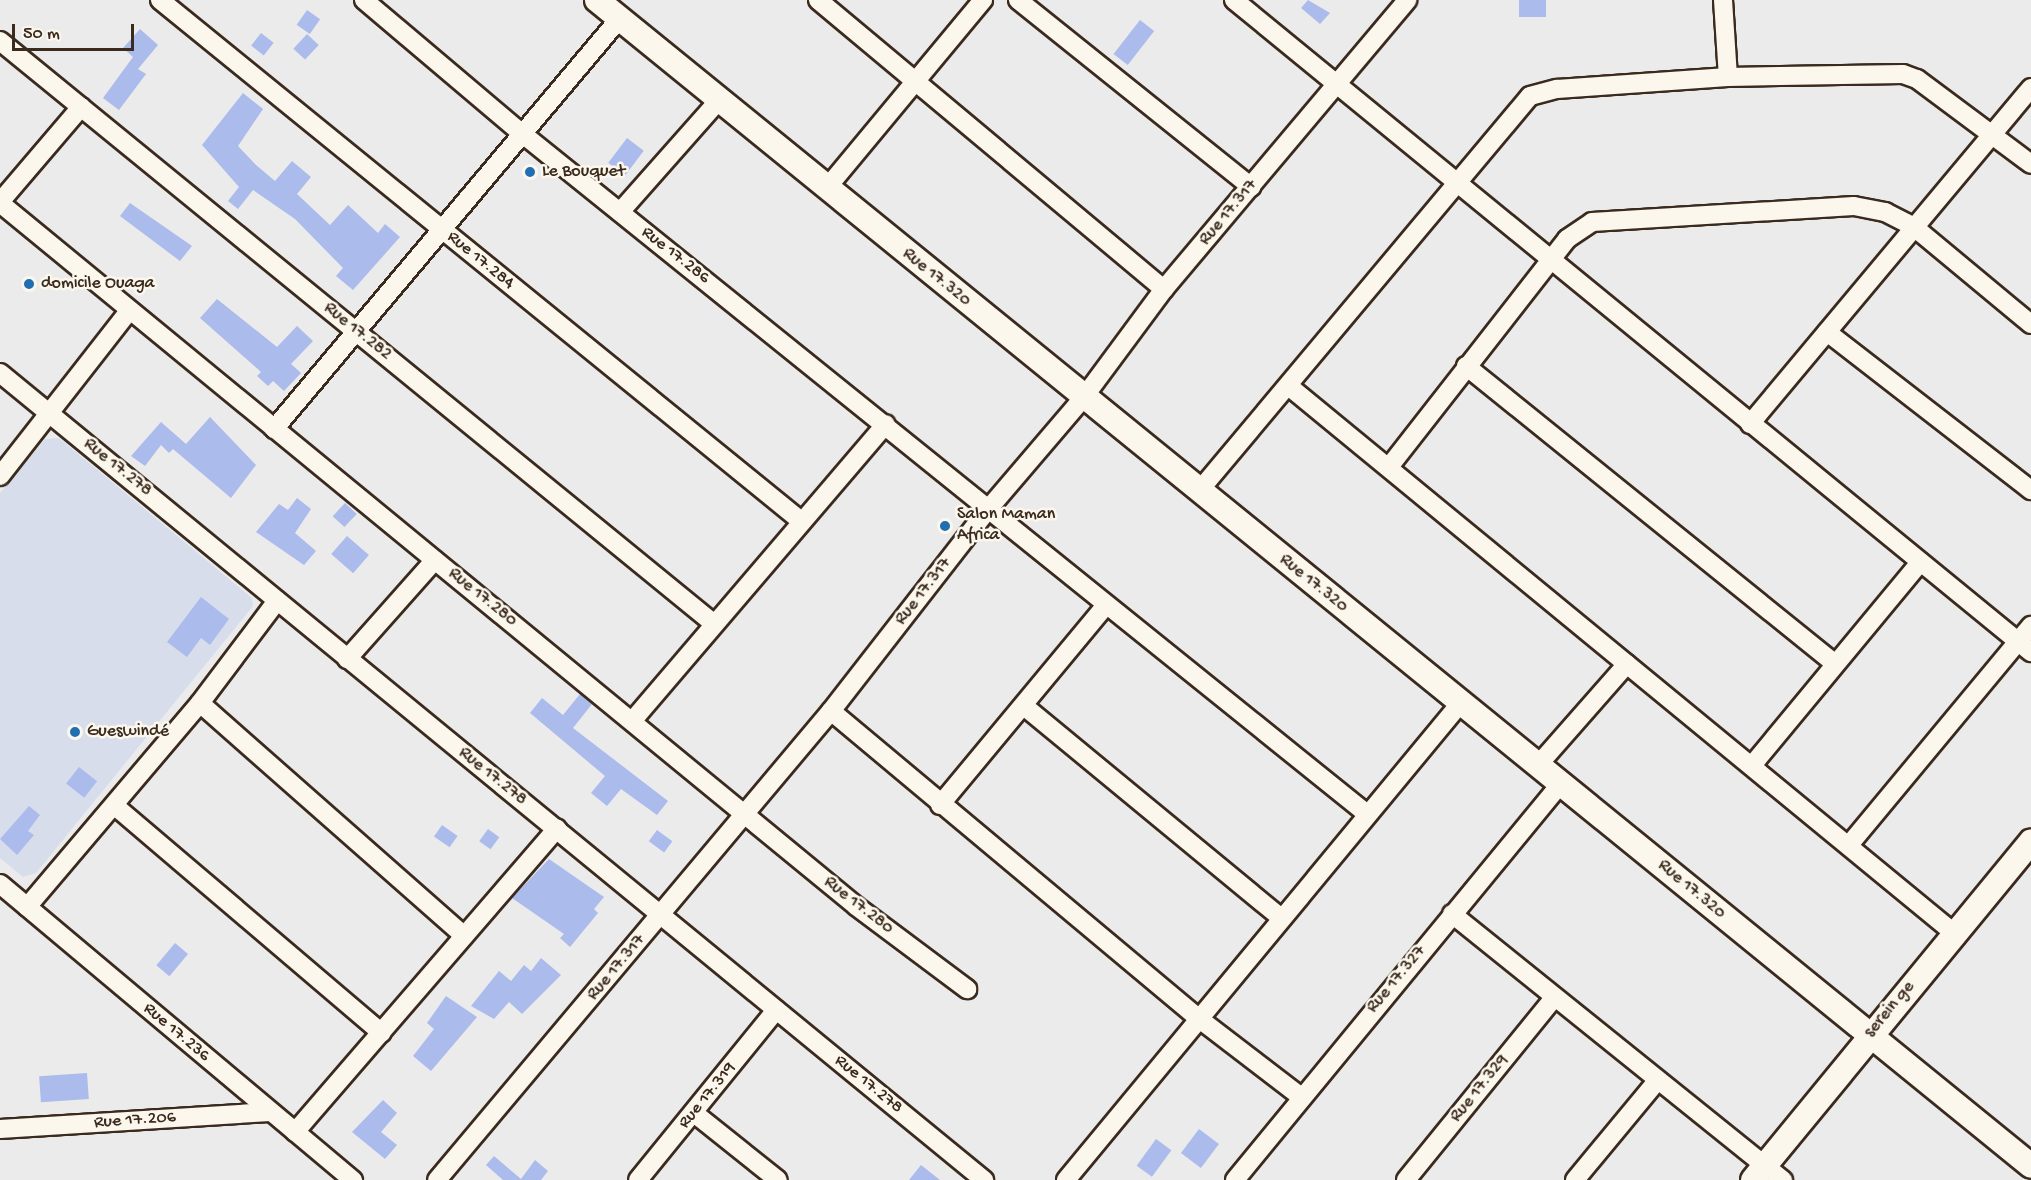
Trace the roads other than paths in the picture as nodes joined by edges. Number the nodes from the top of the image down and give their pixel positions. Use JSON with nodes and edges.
{"nodes":[{"id":1,"x":160,"y":0,"type":"edge"},
{"id":2,"x":597,"y":0,"type":"edge"},
{"id":3,"x":819,"y":0,"type":"edge"},
{"id":4,"x":983,"y":0,"type":"edge"},
{"id":5,"x":1018,"y":0,"type":"edge"},
{"id":6,"x":1234,"y":0,"type":"edge"},
{"id":7,"x":1407,"y":0,"type":"edge"},
{"id":8,"x":1724,"y":0,"type":"edge"},
{"id":9,"x":371,"y":2,"type":"edge"},
{"id":10,"x":620,"y":18,"type":"junction"},
{"id":11,"x":0,"y":41,"type":"edge"},
{"id":12,"x":1728,"y":77,"type":"junction"},
{"id":13,"x":916,"y":80,"type":"junction"},
{"id":14,"x":1336,"y":84,"type":"junction"},
{"id":15,"x":2031,"y":88,"type":"edge"},
{"id":16,"x":720,"y":99,"type":"junction"},
{"id":17,"x":81,"y":107,"type":"junction"},
{"id":18,"x":519,"y":132,"type":"junction"},
{"id":19,"x":1994,"y":133,"type":"junction"},
{"id":20,"x":2031,"y":165,"type":"edge"},
{"id":21,"x":1454,"y":181,"type":"junction"},
{"id":22,"x":1251,"y":187,"type":"junction"},
{"id":23,"x":826,"y":189,"type":"junction"},
{"id":24,"x":0,"y":202,"type":"edge"},
{"id":25,"x":620,"y":212,"type":"junction"},
{"id":26,"x":1914,"y":227,"type":"junction"},
{"id":27,"x":439,"y":228,"type":"junction"},
{"id":28,"x":1551,"y":260,"type":"junction"},
{"id":29,"x":1164,"y":289,"type":"junction"},
{"id":30,"x":129,"y":311,"type":"junction"},
{"id":31,"x":2031,"y":324,"type":"edge"},
{"id":32,"x":355,"y":331,"type":"junction"},
{"id":33,"x":1827,"y":332,"type":"junction"},
{"id":34,"x":1466,"y":366,"type":"junction"},
{"id":35,"x":0,"y":373,"type":"edge"},
{"id":36,"x":1291,"y":388,"type":"junction"},
{"id":37,"x":1084,"y":398,"type":"junction"},
{"id":38,"x":48,"y":411,"type":"junction"},
{"id":39,"x":886,"y":424,"type":"junction"},
{"id":40,"x":1750,"y":424,"type":"junction"},
{"id":41,"x":274,"y":429,"type":"junction"},
{"id":42,"x":1389,"y":467,"type":"junction"},
{"id":43,"x":0,"y":476,"type":"edge"},
{"id":44,"x":2031,"y":490,"type":"edge"},
{"id":45,"x":1199,"y":491,"type":"junction"},
{"id":46,"x":990,"y":507,"type":"junction"},
{"id":47,"x":801,"y":521,"type":"junction"},
{"id":48,"x":435,"y":560,"type":"junction"},
{"id":49,"x":1920,"y":562,"type":"junction"},
{"id":50,"x":278,"y":601,"type":"junction"},
{"id":51,"x":1105,"y":606,"type":"junction"},
{"id":52,"x":713,"y":623,"type":"junction"},
{"id":53,"x":2031,"y":626,"type":"edge"},
{"id":54,"x":2025,"y":647,"type":"edge"},
{"id":55,"x":347,"y":659,"type":"junction"},
{"id":56,"x":1834,"y":663,"type":"junction"},
{"id":57,"x":1627,"y":664,"type":"junction"},
{"id":58,"x":200,"y":703,"type":"junction"},
{"id":59,"x":1459,"y":705,"type":"junction"},
{"id":60,"x":1024,"y":706,"type":"junction"},
{"id":61,"x":831,"y":711,"type":"junction"},
{"id":62,"x":633,"y":720,"type":"junction"},
{"id":63,"x":1539,"y":764,"type":"junction"},
{"id":64,"x":1754,"y":764,"type":"junction"},
{"id":65,"x":1562,"y":782,"type":"junction"},
{"id":66,"x":940,"y":805,"type":"junction"},
{"id":67,"x":115,"y":806,"type":"junction"},
{"id":68,"x":1367,"y":814,"type":"junction"},
{"id":69,"x":745,"y":815,"type":"junction"},
{"id":70,"x":556,"y":830,"type":"junction"},
{"id":71,"x":2031,"y":842,"type":"edge"},
{"id":72,"x":1849,"y":845,"type":"junction"},
{"id":73,"x":0,"y":884,"type":"edge"},
{"id":74,"x":27,"y":907,"type":"junction"},
{"id":75,"x":1452,"y":914,"type":"junction"},
{"id":76,"x":1280,"y":916,"type":"junction"},
{"id":77,"x":660,"y":918,"type":"junction"},
{"id":78,"x":1954,"y":933,"type":"junction"},
{"id":79,"x":464,"y":936,"type":"junction"},
{"id":80,"x":967,"y":989,"type":"dead end"},
{"id":81,"x":1554,"y":998,"type":"junction"},
{"id":82,"x":776,"y":1010,"type":"junction"},
{"id":83,"x":1197,"y":1017,"type":"junction"},
{"id":84,"x":382,"y":1033,"type":"junction"},
{"id":85,"x":1868,"y":1037,"type":"junction"},
{"id":86,"x":1656,"y":1082,"type":"junction"},
{"id":87,"x":1300,"y":1096,"type":"junction"},
{"id":88,"x":269,"y":1112,"type":"junction"},
{"id":89,"x":694,"y":1113,"type":"junction"},
{"id":90,"x":0,"y":1129,"type":"edge"},
{"id":91,"x":295,"y":1132,"type":"junction"},
{"id":92,"x":2031,"y":1166,"type":"edge"},
{"id":93,"x":1767,"y":1175,"type":"edge"},
{"id":94,"x":353,"y":1180,"type":"edge"},
{"id":95,"x":437,"y":1180,"type":"edge"},
{"id":96,"x":638,"y":1180,"type":"edge"},
{"id":97,"x":778,"y":1180,"type":"edge"},
{"id":98,"x":984,"y":1180,"type":"edge"},
{"id":99,"x":1066,"y":1180,"type":"edge"},
{"id":100,"x":1235,"y":1180,"type":"edge"},
{"id":101,"x":1406,"y":1180,"type":"edge"},
{"id":102,"x":1575,"y":1180,"type":"edge"}],
"edges":[{"from":1,"to":27,"type":"street","name":"Rue 17.284"},
{"from":2,"to":10,"type":"street","name":"Rue 17.320"},
{"from":3,"to":13,"type":"street"},
{"from":4,"to":13,"type":"street"},
{"from":5,"to":22,"type":"street"},
{"from":6,"to":14,"type":"street"},
{"from":7,"to":14,"type":"street","name":"Rue 17.317"},
{"from":8,"to":12,"type":"street"},
{"from":9,"to":18,"type":"street","name":"Rue 17.286"},
{"from":10,"to":16,"type":"street","name":"Rue 17.320"},
{"from":10,"to":18,"type":"street"},
{"from":11,"to":17,"type":"street","name":"Rue 17.282"},
{"from":12,"to":19,"type":"street"},
{"from":12,"to":21,"type":"street"},
{"from":13,"to":23,"type":"street"},
{"from":13,"to":29,"type":"street"},
{"from":14,"to":21,"type":"street"},
{"from":14,"to":22,"type":"street","name":"Rue 17.317"},
{"from":15,"to":19,"type":"street"},
{"from":16,"to":23,"type":"street","name":"Rue 17.320"},
{"from":16,"to":25,"type":"street"},
{"from":17,"to":24,"type":"street"},
{"from":17,"to":32,"type":"street","name":"Rue 17.282"},
{"from":18,"to":25,"type":"street","name":"Rue 17.286"},
{"from":18,"to":27,"type":"street"},
{"from":19,"to":20,"type":"street"},
{"from":19,"to":26,"type":"street"},
{"from":21,"to":28,"type":"street"},
{"from":21,"to":36,"type":"street"},
{"from":22,"to":29,"type":"street","name":"Rue 17.317"},
{"from":23,"to":37,"type":"street","name":"Rue 17.320"},
{"from":24,"to":30,"type":"street","name":"Rue 17.280"},
{"from":25,"to":39,"type":"street","name":"Rue 17.286"},
{"from":26,"to":28,"type":"street"},
{"from":26,"to":31,"type":"street"},
{"from":26,"to":33,"type":"street"},
{"from":27,"to":32,"type":"street"},
{"from":27,"to":47,"type":"street","name":"Rue 17.284"},
{"from":28,"to":34,"type":"street"},
{"from":28,"to":40,"type":"street"},
{"from":29,"to":37,"type":"street","name":"Rue 17.317"},
{"from":30,"to":38,"type":"street"},
{"from":30,"to":41,"type":"street","name":"Rue 17.280"},
{"from":32,"to":41,"type":"street"},
{"from":32,"to":52,"type":"street","name":"Rue 17.282"},
{"from":33,"to":40,"type":"street"},
{"from":33,"to":44,"type":"street"},
{"from":34,"to":42,"type":"street"},
{"from":34,"to":56,"type":"street"},
{"from":35,"to":38,"type":"street","name":"Rue 17.278"},
{"from":36,"to":42,"type":"street"},
{"from":36,"to":45,"type":"street"},
{"from":37,"to":45,"type":"street","name":"Rue 17.320"},
{"from":37,"to":46,"type":"street","name":"Rue 17.317"},
{"from":38,"to":43,"type":"street"},
{"from":38,"to":50,"type":"street","name":"Rue 17.278"},
{"from":39,"to":46,"type":"street","name":"Rue 17.286"},
{"from":39,"to":47,"type":"street"},
{"from":40,"to":49,"type":"street"},
{"from":41,"to":48,"type":"street","name":"Rue 17.280"},
{"from":42,"to":57,"type":"street"},
{"from":45,"to":59,"type":"street","name":"Rue 17.320"},
{"from":46,"to":51,"type":"street","name":"Rue 17.286"},
{"from":46,"to":61,"type":"street","name":"Rue 17.317"},
{"from":47,"to":52,"type":"street"},
{"from":48,"to":55,"type":"street"},
{"from":48,"to":62,"type":"street","name":"Rue 17.280"},
{"from":49,"to":54,"type":"street"},
{"from":49,"to":56,"type":"street"},
{"from":50,"to":55,"type":"street","name":"Rue 17.278"},
{"from":50,"to":58,"type":"street"},
{"from":51,"to":60,"type":"street"},
{"from":51,"to":68,"type":"street","name":"Rue 17.286"},
{"from":52,"to":62,"type":"street"},
{"from":53,"to":54,"type":"street"},
{"from":54,"to":72,"type":"street"},
{"from":55,"to":70,"type":"street","name":"Rue 17.278"},
{"from":56,"to":64,"type":"street"},
{"from":57,"to":63,"type":"street"},
{"from":57,"to":64,"type":"street"},
{"from":58,"to":67,"type":"street"},
{"from":58,"to":79,"type":"street"},
{"from":59,"to":63,"type":"street","name":"Rue 17.320"},
{"from":59,"to":68,"type":"street"},
{"from":60,"to":66,"type":"street"},
{"from":60,"to":76,"type":"street"},
{"from":61,"to":66,"type":"street"},
{"from":61,"to":69,"type":"street","name":"Rue 17.317"},
{"from":62,"to":69,"type":"street","name":"Rue 17.280"},
{"from":63,"to":65,"type":"street","name":"Rue 17.320"},
{"from":64,"to":72,"type":"street"},
{"from":65,"to":75,"type":"street","name":"Rue 17.327"},
{"from":65,"to":85,"type":"street","name":"Rue 17.320"},
{"from":66,"to":83,"type":"street"},
{"from":67,"to":74,"type":"street"},
{"from":67,"to":84,"type":"street"},
{"from":68,"to":76,"type":"street"},
{"from":69,"to":77,"type":"street","name":"Rue 17.317"},
{"from":69,"to":80,"type":"street","name":"Rue 17.280"},
{"from":70,"to":77,"type":"street","name":"Rue 17.278"},
{"from":70,"to":79,"type":"street"},
{"from":71,"to":78,"type":"street","name":"serein ge"},
{"from":72,"to":78,"type":"street"},
{"from":73,"to":74,"type":"street","name":"Rue 17.236"},
{"from":74,"to":88,"type":"street","name":"Rue 17.236"},
{"from":75,"to":81,"type":"street"},
{"from":75,"to":87,"type":"street","name":"Rue 17.327"},
{"from":76,"to":83,"type":"street"},
{"from":77,"to":82,"type":"street","name":"Rue 17.278"},
{"from":77,"to":95,"type":"street","name":"Rue 17.317"},
{"from":78,"to":85,"type":"street","name":"serein ge"},
{"from":79,"to":84,"type":"street"},
{"from":81,"to":86,"type":"street"},
{"from":81,"to":101,"type":"street","name":"Rue 17.329"},
{"from":82,"to":89,"type":"street","name":"Rue 17.319"},
{"from":82,"to":98,"type":"street","name":"Rue 17.278"},
{"from":83,"to":87,"type":"street"},
{"from":83,"to":99,"type":"street"},
{"from":84,"to":91,"type":"street"},
{"from":85,"to":92,"type":"street","name":"Rue 17.320"},
{"from":85,"to":93,"type":"street","name":"serein ge"},
{"from":86,"to":93,"type":"street"},
{"from":86,"to":102,"type":"street"},
{"from":87,"to":100,"type":"street","name":"Rue 17.327"},
{"from":88,"to":90,"type":"street","name":"Rue 17.206"},
{"from":88,"to":91,"type":"street","name":"Rue 17.236"},
{"from":89,"to":96,"type":"street","name":"Rue 17.319"},
{"from":89,"to":97,"type":"street"},
{"from":91,"to":94,"type":"street","name":"Rue 17.236"}]}
